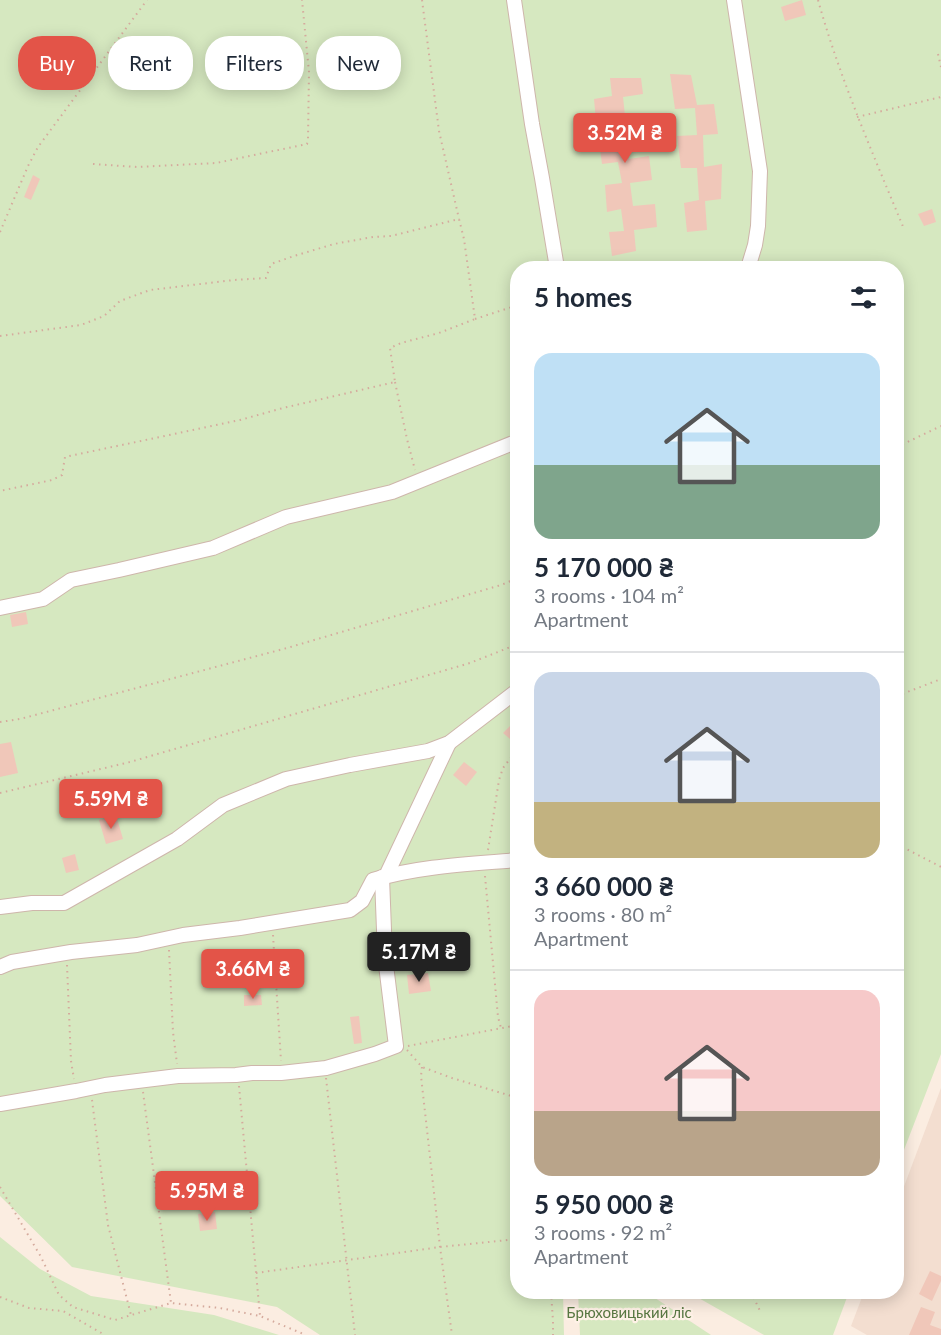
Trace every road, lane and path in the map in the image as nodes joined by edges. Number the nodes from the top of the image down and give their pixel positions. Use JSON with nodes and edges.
{"nodes":[{"id":1,"x":147,"y":0,"type":"edge"},
{"id":2,"x":302,"y":0,"type":"edge"},
{"id":3,"x":422,"y":0,"type":"edge"},
{"id":4,"x":514,"y":0,"type":"edge"},
{"id":5,"x":734,"y":0,"type":"edge"},
{"id":6,"x":818,"y":0,"type":"edge"},
{"id":7,"x":938,"y":54,"type":"dead end"},
{"id":8,"x":941,"y":67,"type":"edge"},
{"id":9,"x":941,"y":97,"type":"edge"},
{"id":10,"x":858,"y":117,"type":"junction"},
{"id":11,"x":93,"y":164,"type":"dead end"},
{"id":12,"x":459,"y":219,"type":"junction"},
{"id":13,"x":904,"y":229,"type":"dead end"},
{"id":14,"x":0,"y":232,"type":"edge"},
{"id":15,"x":556,"y":261,"type":"edge"},
{"id":16,"x":750,"y":261,"type":"edge"},
{"id":17,"x":510,"y":308,"type":"edge"},
{"id":18,"x":475,"y":319,"type":"junction"},
{"id":19,"x":0,"y":336,"type":"edge"},
{"id":20,"x":395,"y":382,"type":"junction"},
{"id":21,"x":941,"y":426,"type":"edge"},
{"id":22,"x":510,"y":444,"type":"edge"},
{"id":23,"x":904,"y":444,"type":"edge"},
{"id":24,"x":418,"y":482,"type":"junction"},
{"id":25,"x":0,"y":491,"type":"edge"},
{"id":26,"x":510,"y":581,"type":"edge"},
{"id":27,"x":0,"y":608,"type":"edge"},
{"id":28,"x":510,"y":647,"type":"edge"},
{"id":29,"x":941,"y":679,"type":"edge"},
{"id":30,"x":904,"y":693,"type":"edge"},
{"id":31,"x":510,"y":696,"type":"edge"},
{"id":32,"x":0,"y":723,"type":"edge"},
{"id":33,"x":449,"y":743,"type":"junction"},
{"id":34,"x":510,"y":759,"type":"edge"},
{"id":35,"x":0,"y":793,"type":"edge"},
{"id":36,"x":904,"y":848,"type":"edge"},
{"id":37,"x":510,"y":861,"type":"edge"},
{"id":38,"x":484,"y":863,"type":"junction"},
{"id":39,"x":941,"y":867,"type":"edge"},
{"id":40,"x":384,"y":876,"type":"junction"},
{"id":41,"x":0,"y":907,"type":"edge"},
{"id":42,"x":273,"y":923,"type":"junction"},
{"id":43,"x":168,"y":938,"type":"junction"},
{"id":44,"x":67,"y":953,"type":"junction"},
{"id":45,"x":0,"y":967,"type":"edge"},
{"id":46,"x":510,"y":1026,"type":"edge"},
{"id":47,"x":501,"y":1028,"type":"junction"},
{"id":48,"x":422,"y":1067,"type":"junction"},
{"id":49,"x":326,"y":1068,"type":"junction"},
{"id":50,"x":281,"y":1073,"type":"junction"},
{"id":51,"x":236,"y":1075,"type":"junction"},
{"id":52,"x":178,"y":1076,"type":"junction"},
{"id":53,"x":141,"y":1081,"type":"junction"},
{"id":54,"x":90,"y":1089,"type":"junction"},
{"id":55,"x":76,"y":1091,"type":"junction"},
{"id":56,"x":510,"y":1096,"type":"edge"},
{"id":57,"x":0,"y":1104,"type":"edge"},
{"id":58,"x":0,"y":1187,"type":"edge"},
{"id":59,"x":510,"y":1240,"type":"edge"},
{"id":60,"x":441,"y":1248,"type":"junction"},
{"id":61,"x":346,"y":1260,"type":"junction"},
{"id":62,"x":256,"y":1273,"type":"junction"},
{"id":63,"x":0,"y":1297,"type":"edge"},
{"id":64,"x":551,"y":1299,"type":"edge"},
{"id":65,"x":755,"y":1299,"type":"edge"},
{"id":66,"x":171,"y":1303,"type":"junction"},
{"id":67,"x":760,"y":1313,"type":"dead end"},
{"id":68,"x":131,"y":1315,"type":"junction"},
{"id":69,"x":260,"y":1316,"type":"junction"},
{"id":70,"x":105,"y":1335,"type":"edge"},
{"id":71,"x":306,"y":1335,"type":"edge"},
{"id":72,"x":355,"y":1335,"type":"edge"},
{"id":73,"x":452,"y":1335,"type":"edge"},
{"id":74,"x":553,"y":1335,"type":"edge"}],
"edges":[{"from":1,"to":14,"type":"path"},
{"from":2,"to":11,"type":"path"},
{"from":3,"to":12,"type":"path"},
{"from":4,"to":15,"type":"street"},
{"from":5,"to":16,"type":"street"},
{"from":6,"to":10,"type":"path"},
{"from":7,"to":8,"type":"path"},
{"from":9,"to":10,"type":"path"},
{"from":10,"to":13,"type":"path"},
{"from":12,"to":18,"type":"path"},
{"from":12,"to":19,"type":"path"},
{"from":17,"to":18,"type":"path"},
{"from":18,"to":20,"type":"path"},
{"from":20,"to":24,"type":"path"},
{"from":20,"to":25,"type":"path"},
{"from":21,"to":23,"type":"path"},
{"from":22,"to":24,"type":"street"},
{"from":24,"to":27,"type":"street"},
{"from":26,"to":32,"type":"path"},
{"from":28,"to":35,"type":"path"},
{"from":29,"to":30,"type":"path"},
{"from":31,"to":33,"type":"street"},
{"from":33,"to":40,"type":"street"},
{"from":33,"to":41,"type":"street"},
{"from":34,"to":38,"type":"path"},
{"from":36,"to":39,"type":"path"},
{"from":37,"to":38,"type":"street"},
{"from":38,"to":40,"type":"street"},
{"from":38,"to":47,"type":"path"},
{"from":40,"to":42,"type":"street"},
{"from":40,"to":49,"type":"street"},
{"from":42,"to":43,"type":"street"},
{"from":42,"to":50,"type":"path"},
{"from":43,"to":44,"type":"street"},
{"from":43,"to":52,"type":"path"},
{"from":44,"to":45,"type":"street"},
{"from":44,"to":55,"type":"path"},
{"from":46,"to":47,"type":"path"},
{"from":47,"to":48,"type":"path"},
{"from":48,"to":56,"type":"path"},
{"from":48,"to":60,"type":"path"},
{"from":49,"to":50,"type":"street"},
{"from":49,"to":61,"type":"path"},
{"from":50,"to":51,"type":"street"},
{"from":51,"to":52,"type":"street"},
{"from":51,"to":62,"type":"path"},
{"from":52,"to":53,"type":"street"},
{"from":53,"to":54,"type":"street"},
{"from":53,"to":66,"type":"path"},
{"from":54,"to":55,"type":"street"},
{"from":54,"to":68,"type":"path"},
{"from":55,"to":57,"type":"street"},
{"from":58,"to":68,"type":"path"},
{"from":59,"to":60,"type":"path"},
{"from":60,"to":61,"type":"path"},
{"from":60,"to":73,"type":"path"},
{"from":61,"to":62,"type":"path"},
{"from":61,"to":72,"type":"path"},
{"from":62,"to":69,"type":"path"},
{"from":63,"to":70,"type":"path"},
{"from":64,"to":74,"type":"path"},
{"from":65,"to":67,"type":"path"},
{"from":66,"to":68,"type":"path"},
{"from":66,"to":69,"type":"path"},
{"from":69,"to":71,"type":"path"}]}
